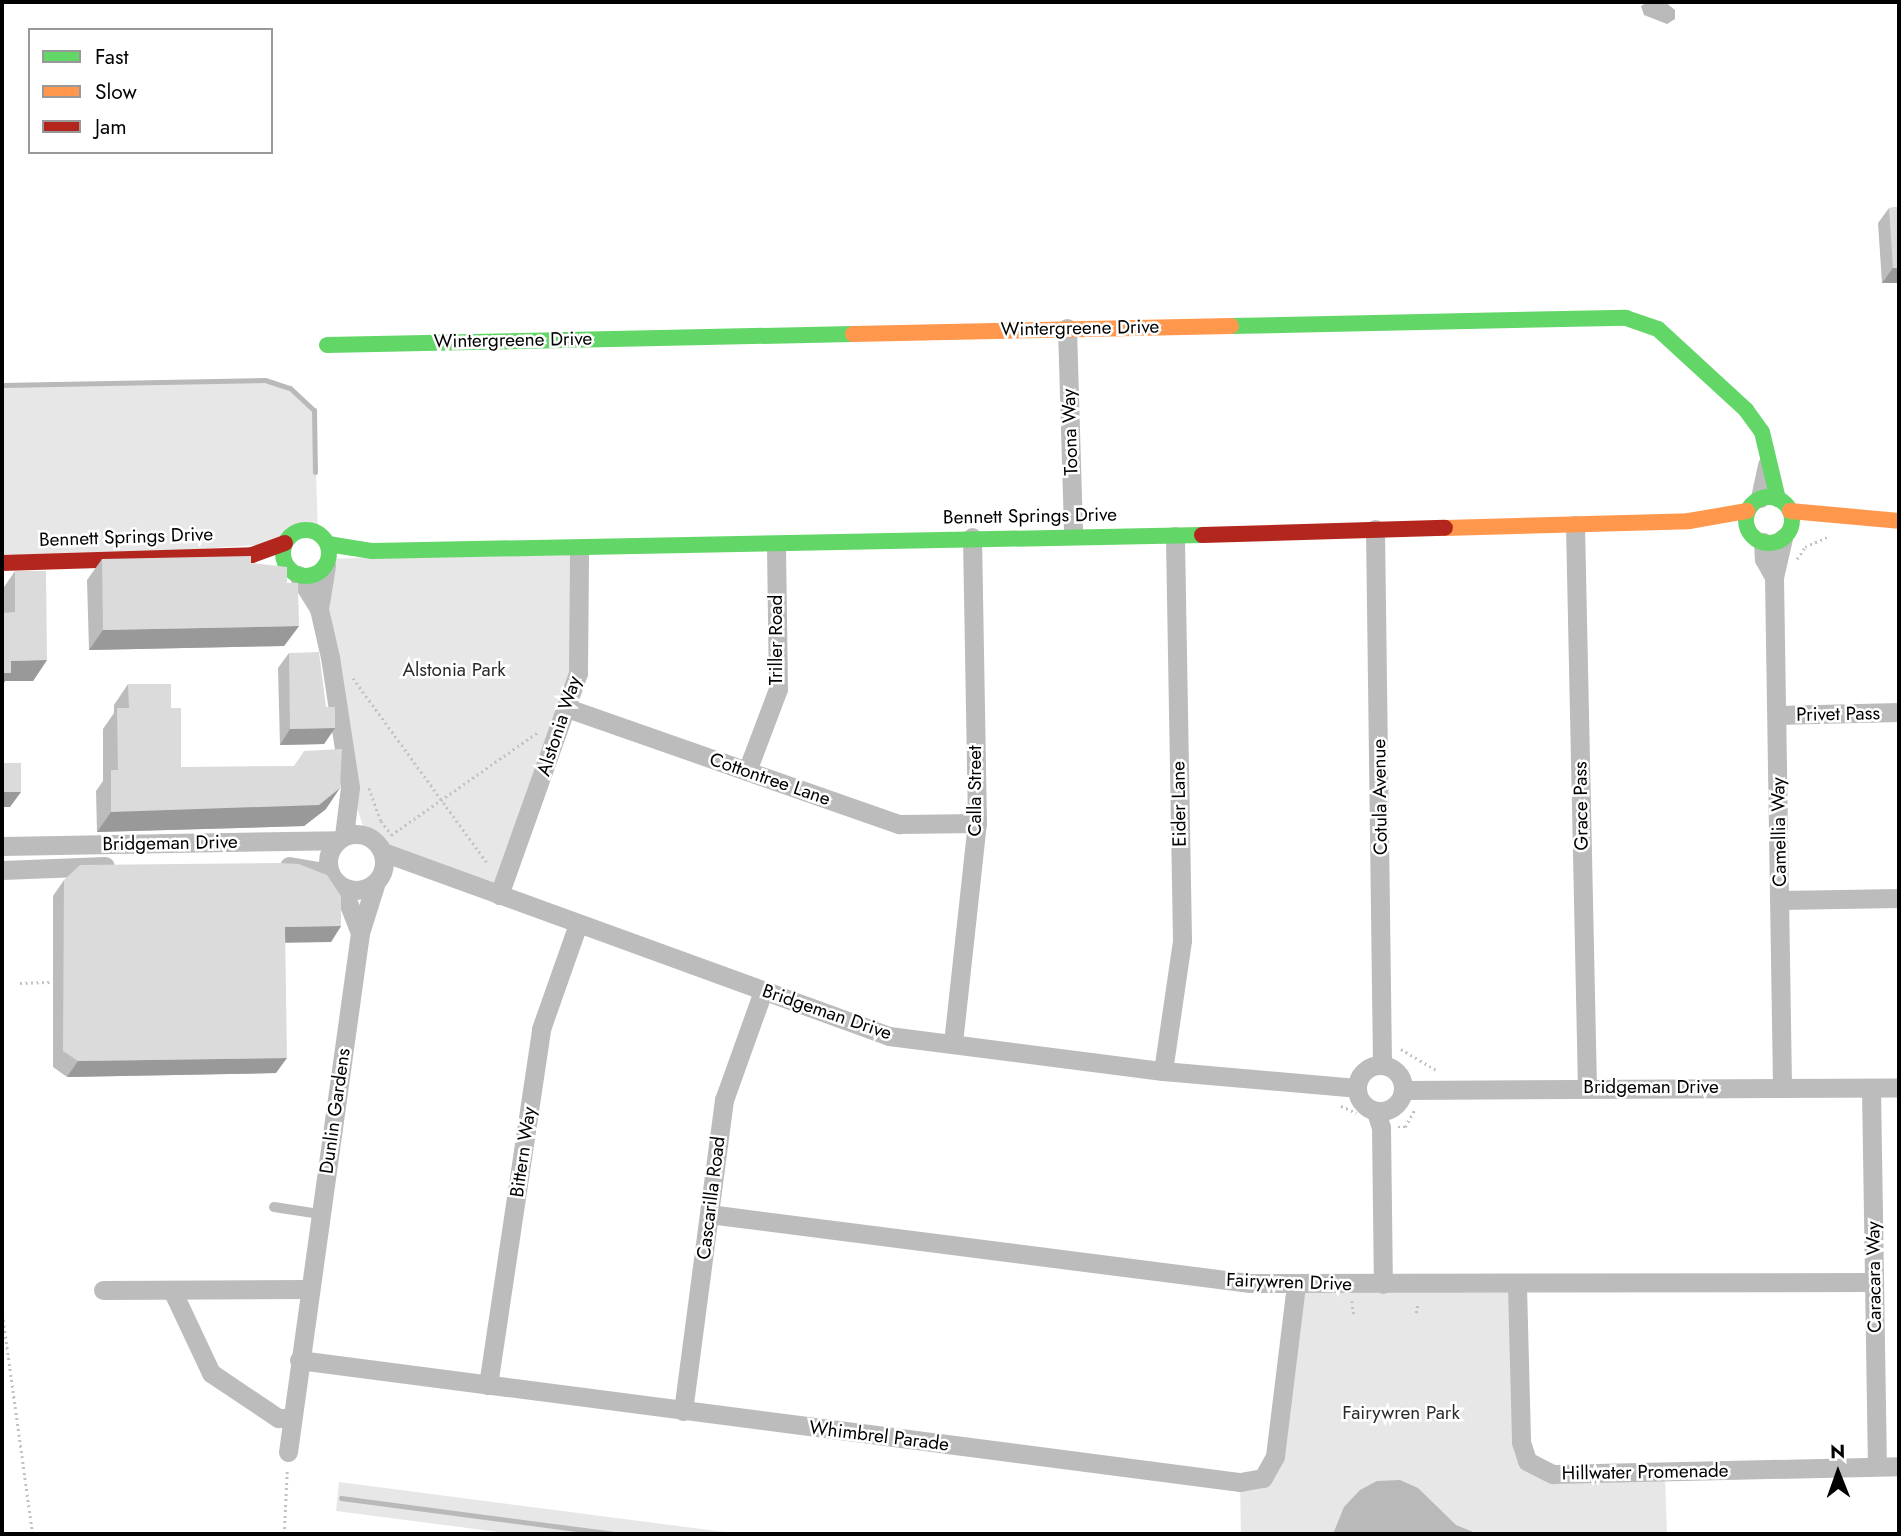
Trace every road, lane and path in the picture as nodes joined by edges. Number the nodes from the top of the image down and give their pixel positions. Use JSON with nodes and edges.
{"nodes":[{"id":1,"x":1067,"y":328,"type":"junction"},
{"id":2,"x":327,"y":345,"type":"dead end"},
{"id":3,"x":1768,"y":458,"type":"joint"},
{"id":4,"x":1762,"y":503,"type":"junction"},
{"id":5,"x":1790,"y":511,"type":"junction"},
{"id":6,"x":1843,"y":517,"type":"junction"},
{"id":7,"x":1689,"y":521,"type":"junction"},
{"id":8,"x":1899,"y":521,"type":"edge"},
{"id":9,"x":1575,"y":525,"type":"junction"},
{"id":10,"x":1375,"y":529,"type":"junction"},
{"id":11,"x":1073,"y":535,"type":"junction"},
{"id":12,"x":1785,"y":535,"type":"junction"},
{"id":13,"x":1175,"y":536,"type":"junction"},
{"id":14,"x":972,"y":537,"type":"junction"},
{"id":15,"x":1757,"y":538,"type":"junction"},
{"id":16,"x":285,"y":543,"type":"junction"},
{"id":17,"x":776,"y":545,"type":"junction"},
{"id":18,"x":579,"y":549,"type":"junction"},
{"id":19,"x":252,"y":555,"type":"junction"},
{"id":20,"x":327,"y":556,"type":"junction"},
{"id":21,"x":2,"y":562,"type":"edge"},
{"id":22,"x":292,"y":570,"type":"junction"},
{"id":23,"x":1774,"y":577,"type":"junction"},
{"id":24,"x":319,"y":610,"type":"junction"},
{"id":25,"x":352,"y":677,"type":"dead end"},
{"id":26,"x":566,"y":710,"type":"junction"},
{"id":27,"x":1899,"y":712,"type":"edge"},
{"id":28,"x":1777,"y":715,"type":"junction"},
{"id":29,"x":747,"y":771,"type":"junction"},
{"id":30,"x":359,"y":786,"type":"junction"},
{"id":31,"x":442,"y":800,"type":"junction"},
{"id":32,"x":977,"y":823,"type":"junction"},
{"id":33,"x":366,"y":835,"type":"junction"},
{"id":34,"x":341,"y":838,"type":"junction"},
{"id":35,"x":389,"y":842,"type":"junction"},
{"id":36,"x":2,"y":848,"type":"edge"},
{"id":37,"x":512,"y":858,"type":"junction"},
{"id":38,"x":273,"y":864,"type":"edge"},
{"id":39,"x":128,"y":866,"type":"edge"},
{"id":40,"x":26,"y":867,"type":"junction"},
{"id":41,"x":491,"y":868,"type":"junction"},
{"id":42,"x":2,"y":870,"type":"edge"},
{"id":43,"x":481,"y":872,"type":"dead end"},
{"id":44,"x":440,"y":876,"type":"junction"},
{"id":45,"x":379,"y":879,"type":"junction"},
{"id":46,"x":336,"y":880,"type":"junction"},
{"id":47,"x":499,"y":895,"type":"junction"},
{"id":48,"x":1899,"y":898,"type":"edge"},
{"id":49,"x":1780,"y":900,"type":"junction"},
{"id":50,"x":578,"y":924,"type":"junction"},
{"id":51,"x":360,"y":933,"type":"junction"},
{"id":52,"x":55,"y":982,"type":"dead end"},
{"id":53,"x":20,"y":983,"type":"dead end"},
{"id":54,"x":763,"y":991,"type":"junction"},
{"id":55,"x":953,"y":1043,"type":"junction"},
{"id":56,"x":1399,"y":1043,"type":"dead end"},
{"id":57,"x":1382,"y":1065,"type":"junction"},
{"id":58,"x":1163,"y":1071,"type":"junction"},
{"id":59,"x":1442,"y":1073,"type":"dead end"},
{"id":60,"x":1782,"y":1086,"type":"junction"},
{"id":61,"x":1587,"y":1087,"type":"junction"},
{"id":62,"x":1899,"y":1087,"type":"edge"},
{"id":63,"x":1356,"y":1088,"type":"junction"},
{"id":64,"x":1871,"y":1088,"type":"junction"},
{"id":65,"x":1404,"y":1090,"type":"junction"},
{"id":66,"x":1338,"y":1105,"type":"dead end"},
{"id":67,"x":1369,"y":1116,"type":"junction"},
{"id":68,"x":274,"y":1206,"type":"dead end"},
{"id":69,"x":320,"y":1214,"type":"junction"},
{"id":70,"x":709,"y":1214,"type":"junction"},
{"id":71,"x":1874,"y":1282,"type":"junction"},
{"id":72,"x":1383,"y":1284,"type":"junction"},
{"id":73,"x":1296,"y":1285,"type":"junction"},
{"id":74,"x":1517,"y":1286,"type":"junction"},
{"id":75,"x":310,"y":1289,"type":"junction"},
{"id":76,"x":103,"y":1290,"type":"dead end"},
{"id":77,"x":172,"y":1290,"type":"junction"},
{"id":78,"x":2,"y":1309,"type":"edge"},
{"id":79,"x":299,"y":1360,"type":"junction"},
{"id":80,"x":488,"y":1385,"type":"junction"},
{"id":81,"x":683,"y":1411,"type":"junction"},
{"id":82,"x":292,"y":1418,"type":"junction"},
{"id":83,"x":288,"y":1452,"type":"joint"},
{"id":84,"x":1877,"y":1466,"type":"junction"},
{"id":85,"x":1899,"y":1466,"type":"edge"},
{"id":86,"x":33,"y":1534,"type":"edge"},
{"id":87,"x":284,"y":1534,"type":"edge"}],
"edges":[{"from":1,"to":2,"type":"street","name":"Wintergreene Drive"},
{"from":1,"to":3,"type":"street","name":"Wintergreene Drive"},
{"from":1,"to":11,"type":"street","name":"Toona Way"},
{"from":3,"to":4,"type":"street","name":"Wintergreene Drive"},
{"from":4,"to":5,"type":"street"},
{"from":4,"to":7,"type":"street","name":"Bennett Springs Drive"},
{"from":4,"to":15,"type":"street"},
{"from":5,"to":6,"type":"street"},
{"from":5,"to":12,"type":"street"},
{"from":6,"to":8,"type":"street"},
{"from":6,"to":12,"type":"street"},
{"from":7,"to":9,"type":"street","name":"Bennett Springs Drive"},
{"from":7,"to":15,"type":"street","name":"Bennett Springs Drive"},
{"from":9,"to":10,"type":"street","name":"Bennett Springs Drive"},
{"from":9,"to":61,"type":"street","name":"Grace Pass"},
{"from":10,"to":13,"type":"street","name":"Bennett Springs Drive"},
{"from":10,"to":57,"type":"street","name":"Cotula Avenue"},
{"from":11,"to":13,"type":"street","name":"Bennett Springs Drive"},
{"from":11,"to":14,"type":"street","name":"Bennett Springs Drive"},
{"from":12,"to":15,"type":"street"},
{"from":12,"to":23,"type":"street","name":"Camellia Way"},
{"from":13,"to":58,"type":"street","name":"Eider Lane"},
{"from":14,"to":17,"type":"street","name":"Bennett Springs Drive"},
{"from":14,"to":32,"type":"street","name":"Calla Street"},
{"from":15,"to":23,"type":"street","name":"Camellia Way"},
{"from":16,"to":19,"type":"street","name":"Bennett Springs Drive"},
{"from":16,"to":20,"type":"street"},
{"from":16,"to":22,"type":"street"},
{"from":17,"to":18,"type":"street","name":"Bennett Springs Drive"},
{"from":17,"to":29,"type":"street","name":"Triller Road"},
{"from":18,"to":20,"type":"street","name":"Bennett Springs Drive"},
{"from":18,"to":26,"type":"street","name":"Alstonia Way"},
{"from":19,"to":21,"type":"street","name":"Bennett Springs Drive"},
{"from":19,"to":22,"type":"street","name":"Bennett Springs Drive"},
{"from":20,"to":22,"type":"street"},
{"from":20,"to":24,"type":"street"},
{"from":22,"to":24,"type":"street"},
{"from":23,"to":28,"type":"street","name":"Camellia Way"},
{"from":24,"to":30,"type":"street"},
{"from":25,"to":31,"type":"path"},
{"from":26,"to":29,"type":"street","name":"Cottontree Lane"},
{"from":26,"to":31,"type":"path"},
{"from":26,"to":37,"type":"street","name":"Alstonia Way"},
{"from":27,"to":28,"type":"street","name":"Privet Pass"},
{"from":28,"to":49,"type":"street","name":"Camellia Way"},
{"from":29,"to":32,"type":"street","name":"Cottontree Lane"},
{"from":30,"to":33,"type":"street"},
{"from":30,"to":34,"type":"street"},
{"from":30,"to":35,"type":"path"},
{"from":31,"to":35,"type":"path"},
{"from":31,"to":41,"type":"path"},
{"from":32,"to":55,"type":"street","name":"Calla Street"},
{"from":33,"to":34,"type":"street"},
{"from":33,"to":35,"type":"street"},
{"from":34,"to":36,"type":"street","name":"Bridgeman Drive"},
{"from":34,"to":46,"type":"street"},
{"from":35,"to":44,"type":"street","name":"Bridgeman Drive"},
{"from":35,"to":45,"type":"street"},
{"from":36,"to":40,"type":"street"},
{"from":37,"to":41,"type":"path"},
{"from":37,"to":47,"type":"street","name":"Alstonia Way"},
{"from":38,"to":46,"type":"street"},
{"from":39,"to":40,"type":"street","name":"Bridgeman Drive"},
{"from":40,"to":42,"type":"street","name":"Bridgeman Drive"},
{"from":41,"to":43,"type":"path"},
{"from":44,"to":45,"type":"street","name":"Bridgeman Drive"},
{"from":44,"to":47,"type":"street","name":"Bridgeman Drive"},
{"from":45,"to":46,"type":"street"},
{"from":45,"to":51,"type":"street","name":"Dunlin Gardens"},
{"from":46,"to":51,"type":"street","name":"Dunlin Gardens"},
{"from":47,"to":50,"type":"street","name":"Bridgeman Drive"},
{"from":48,"to":49,"type":"street"},
{"from":49,"to":60,"type":"street","name":"Camellia Way"},
{"from":50,"to":54,"type":"street","name":"Bridgeman Drive"},
{"from":50,"to":80,"type":"street","name":"Bittern Way"},
{"from":51,"to":69,"type":"street","name":"Dunlin Gardens"},
{"from":52,"to":53,"type":"path"},
{"from":54,"to":55,"type":"street","name":"Bridgeman Drive"},
{"from":54,"to":70,"type":"street","name":"Cascarilla Road"},
{"from":55,"to":58,"type":"street","name":"Bridgeman Drive"},
{"from":56,"to":59,"type":"path"},
{"from":57,"to":63,"type":"street"},
{"from":57,"to":65,"type":"street"},
{"from":58,"to":63,"type":"street","name":"Bridgeman Drive"},
{"from":60,"to":61,"type":"street","name":"Bridgeman Drive"},
{"from":60,"to":64,"type":"street","name":"Bridgeman Drive"},
{"from":61,"to":65,"type":"street","name":"Bridgeman Drive"},
{"from":62,"to":64,"type":"street","name":"Bridgeman Drive"},
{"from":63,"to":67,"type":"street"},
{"from":64,"to":71,"type":"street","name":"Caracara Way"},
{"from":65,"to":67,"type":"street"},
{"from":66,"to":67,"type":"path"},
{"from":67,"to":72,"type":"street"},
{"from":68,"to":69,"type":"lane"},
{"from":69,"to":75,"type":"street","name":"Dunlin Gardens"},
{"from":70,"to":73,"type":"street","name":"Fairywren Drive"},
{"from":70,"to":81,"type":"street","name":"Cascarilla Road"},
{"from":71,"to":74,"type":"street","name":"Fairywren Drive"},
{"from":71,"to":84,"type":"street","name":"Caracara Way"},
{"from":72,"to":73,"type":"street","name":"Fairywren Drive"},
{"from":72,"to":74,"type":"street","name":"Fairywren Drive"},
{"from":73,"to":81,"type":"street","name":"Whimbrel Parade"},
{"from":74,"to":84,"type":"street","name":"Hillwater Promenade"},
{"from":75,"to":77,"type":"street"},
{"from":75,"to":79,"type":"street","name":"Dunlin Gardens"},
{"from":76,"to":77,"type":"street"},
{"from":77,"to":82,"type":"street"},
{"from":78,"to":86,"type":"path"},
{"from":79,"to":80,"type":"street","name":"Whimbrel Parade"},
{"from":79,"to":82,"type":"street","name":"Dunlin Gardens"},
{"from":80,"to":81,"type":"street","name":"Whimbrel Parade"},
{"from":82,"to":83,"type":"street","name":"Dunlin Gardens"},
{"from":83,"to":87,"type":"path"},
{"from":84,"to":85,"type":"street","name":"Hillwater Promenade"}]}
